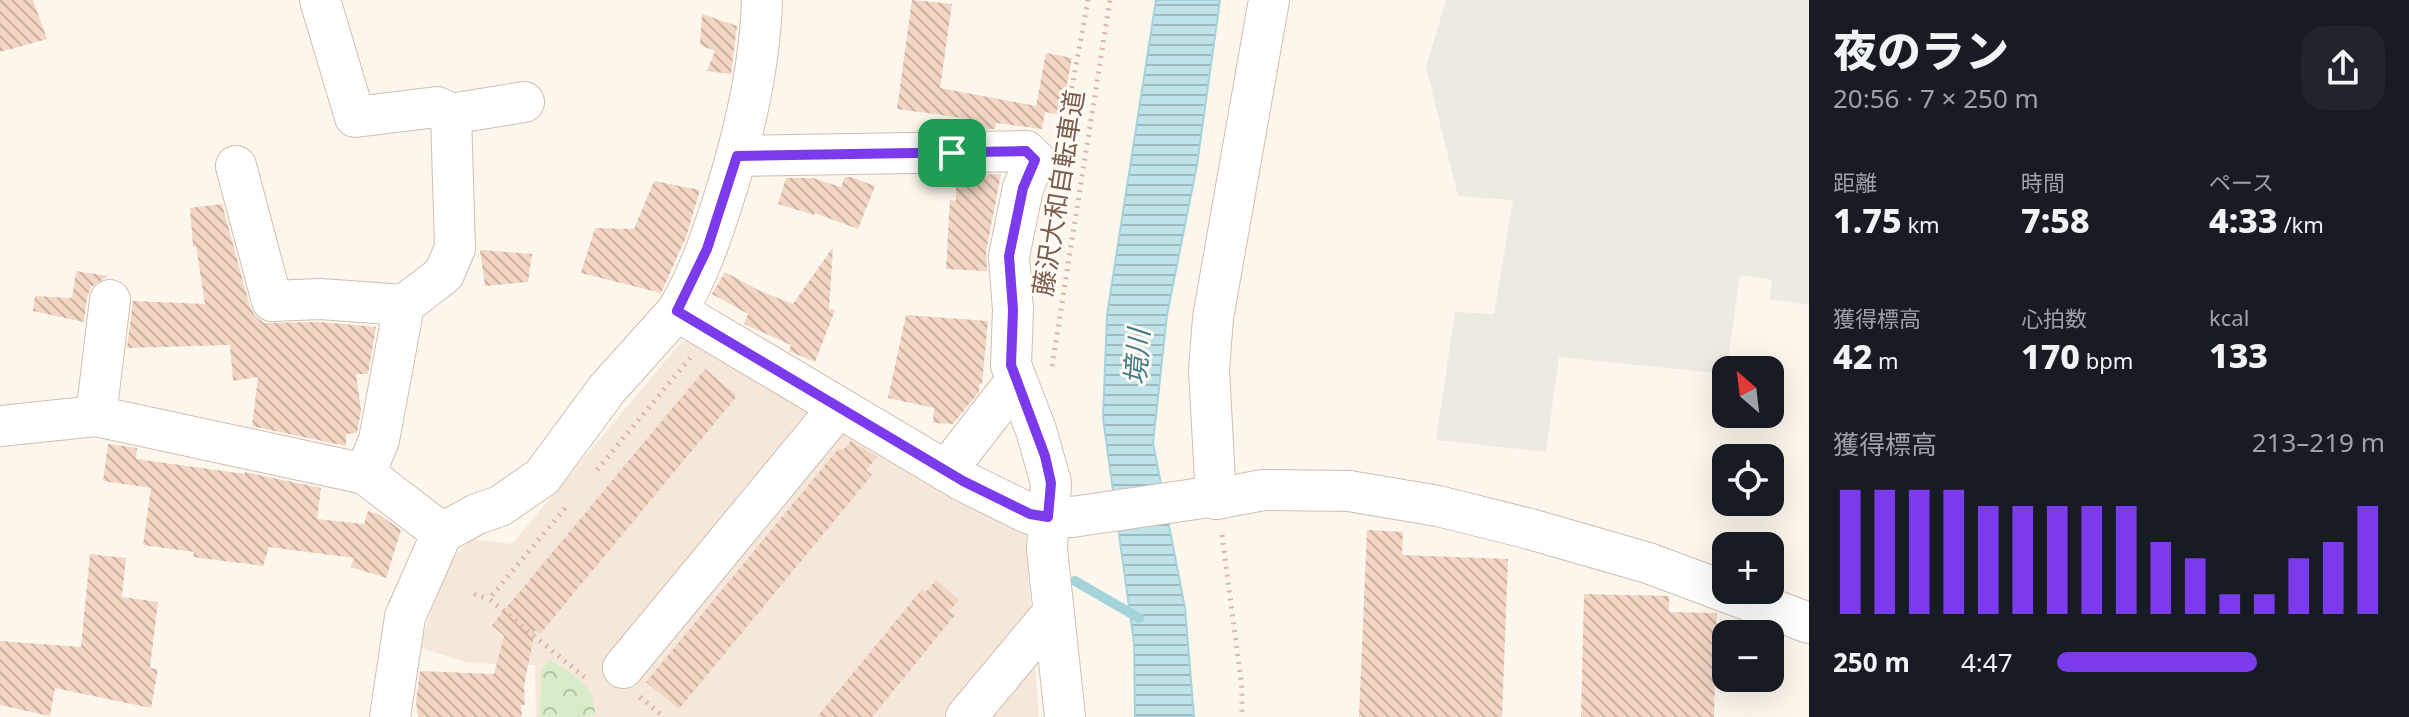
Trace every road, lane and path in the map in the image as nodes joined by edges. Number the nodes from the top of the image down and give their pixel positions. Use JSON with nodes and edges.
{"nodes":[{"id":1,"x":320,"y":0,"type":"edge"},
{"id":2,"x":762,"y":0,"type":"edge"},
{"id":3,"x":1088,"y":0,"type":"edge"},
{"id":4,"x":1110,"y":0,"type":"edge"},
{"id":5,"x":1269,"y":0,"type":"edge"},
{"id":6,"x":524,"y":102,"type":"dead end"},
{"id":7,"x":451,"y":114,"type":"junction"},
{"id":8,"x":737,"y":156,"type":"junction"},
{"id":9,"x":1035,"y":160,"type":"junction"},
{"id":10,"x":236,"y":166,"type":"dead end"},
{"id":11,"x":110,"y":300,"type":"dead end"},
{"id":12,"x":404,"y":305,"type":"junction"},
{"id":13,"x":677,"y":311,"type":"junction"},
{"id":14,"x":696,"y":351,"type":"dead end"},
{"id":15,"x":1033,"y":379,"type":"junction"},
{"id":16,"x":838,"y":408,"type":"junction"},
{"id":17,"x":96,"y":416,"type":"junction"},
{"id":18,"x":0,"y":426,"type":"edge"},
{"id":19,"x":946,"y":471,"type":"junction"},
{"id":20,"x":365,"y":474,"type":"junction"},
{"id":21,"x":588,"y":481,"type":"dead end"},
{"id":22,"x":1212,"y":498,"type":"junction"},
{"id":23,"x":568,"y":504,"type":"dead end"},
{"id":24,"x":1060,"y":517,"type":"junction"},
{"id":25,"x":442,"y":533,"type":"junction"},
{"id":26,"x":474,"y":594,"type":"dead end"},
{"id":27,"x":489,"y":599,"type":"junction"},
{"id":28,"x":1052,"y":614,"type":"junction"},
{"id":29,"x":1809,"y":623,"type":"edge"},
{"id":30,"x":617,"y":682,"type":"junction"},
{"id":31,"x":390,"y":717,"type":"edge"},
{"id":32,"x":664,"y":717,"type":"edge"},
{"id":33,"x":966,"y":717,"type":"edge"},
{"id":34,"x":1065,"y":717,"type":"edge"},
{"id":35,"x":1242,"y":717,"type":"edge"}],
"edges":[{"from":1,"to":7,"type":"street"},
{"from":2,"to":8,"type":"street"},
{"from":3,"to":9,"type":"path"},
{"from":4,"to":15,"type":"path","name":"藤沢大和自転車道"},
{"from":5,"to":22,"type":"street"},
{"from":6,"to":7,"type":"street"},
{"from":7,"to":12,"type":"street"},
{"from":8,"to":9,"type":"street"},
{"from":8,"to":13,"type":"street"},
{"from":9,"to":15,"type":"street"},
{"from":10,"to":12,"type":"street"},
{"from":11,"to":17,"type":"street"},
{"from":12,"to":20,"type":"street"},
{"from":13,"to":16,"type":"street"},
{"from":13,"to":25,"type":"street"},
{"from":14,"to":21,"type":"path"},
{"from":15,"to":19,"type":"street"},
{"from":15,"to":24,"type":"street"},
{"from":16,"to":19,"type":"street"},
{"from":16,"to":30,"type":"street"},
{"from":17,"to":18,"type":"street"},
{"from":17,"to":20,"type":"street"},
{"from":19,"to":24,"type":"street"},
{"from":20,"to":25,"type":"street"},
{"from":22,"to":24,"type":"street"},
{"from":22,"to":29,"type":"street"},
{"from":22,"to":35,"type":"path"},
{"from":23,"to":27,"type":"path"},
{"from":24,"to":28,"type":"street"},
{"from":25,"to":31,"type":"street"},
{"from":26,"to":27,"type":"path"},
{"from":27,"to":30,"type":"path"},
{"from":28,"to":33,"type":"street"},
{"from":28,"to":34,"type":"street"},
{"from":30,"to":32,"type":"path"}]}
